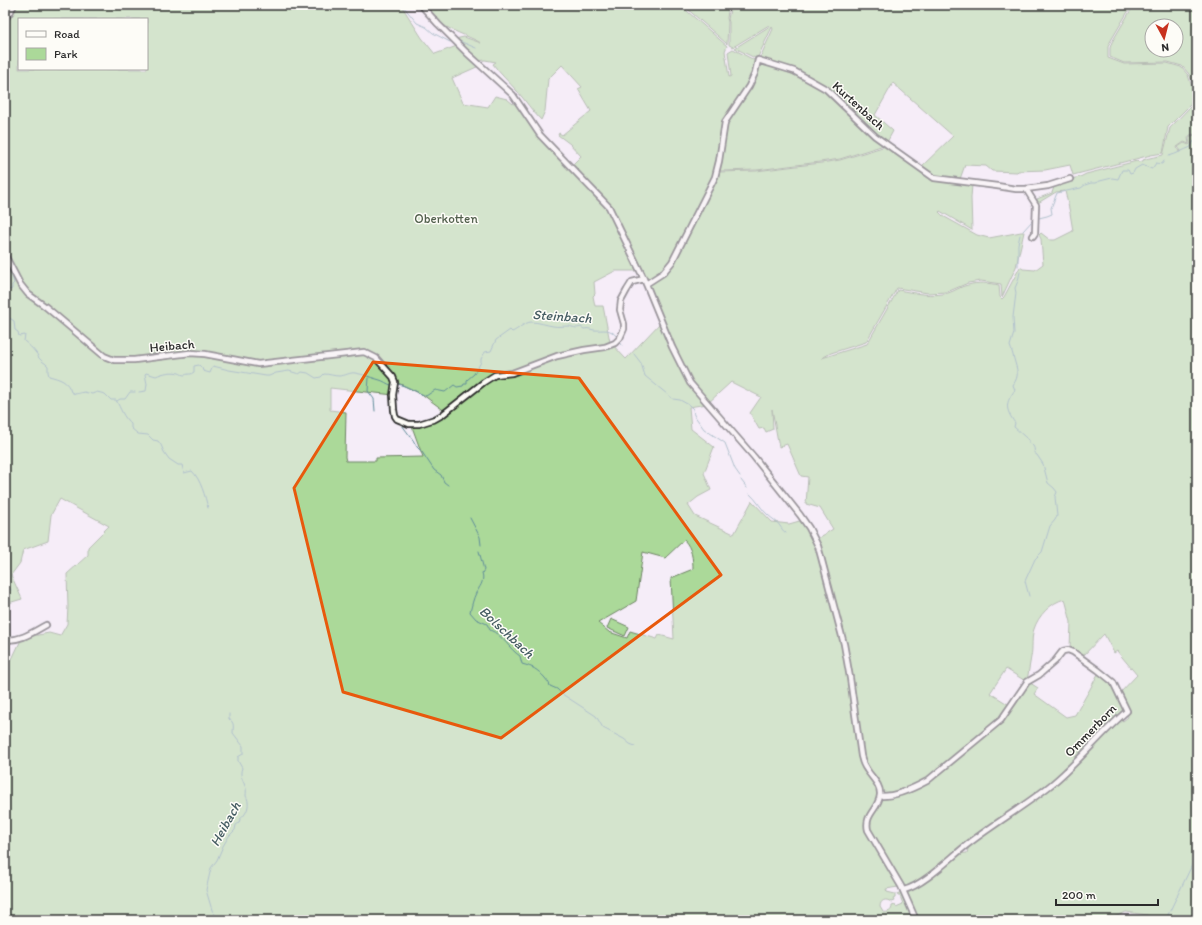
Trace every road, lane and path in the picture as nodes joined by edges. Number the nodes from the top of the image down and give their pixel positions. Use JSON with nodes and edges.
{"nodes":[{"id":1,"x":14,"y":5,"type":"edge"},
{"id":2,"x":421,"y":5,"type":"edge"},
{"id":3,"x":5,"y":9,"type":"edge"},
{"id":4,"x":11,"y":11,"type":"junction"},
{"id":5,"x":5,"y":19,"type":"edge"},
{"id":6,"x":1070,"y":178,"type":"dead end"},
{"id":7,"x":1026,"y":189,"type":"junction"},
{"id":8,"x":1033,"y":236,"type":"dead end"},
{"id":9,"x":5,"y":255,"type":"edge"},
{"id":10,"x":644,"y":279,"type":"junction"},
{"id":11,"x":646,"y":284,"type":"junction"},
{"id":12,"x":46,"y":625,"type":"dead end"},
{"id":13,"x":5,"y":640,"type":"edge"},
{"id":14,"x":880,"y":796,"type":"junction"},
{"id":15,"x":904,"y":890,"type":"junction"},
{"id":16,"x":916,"y":920,"type":"edge"}],
"edges":[{"from":1,"to":4,"type":"street"},
{"from":2,"to":10,"type":"street"},
{"from":3,"to":4,"type":"street"},
{"from":4,"to":5,"type":"street"},
{"from":6,"to":7,"type":"street","name":"Kurtenbach"},
{"from":7,"to":8,"type":"street"},
{"from":7,"to":11,"type":"street","name":"Kurtenbach"},
{"from":9,"to":10,"type":"street","name":"Heibach"},
{"from":10,"to":11,"type":"street"},
{"from":11,"to":14,"type":"street"},
{"from":12,"to":13,"type":"street"},
{"from":14,"to":15,"type":"street"},
{"from":14,"to":15,"type":"street","name":"Ommerborn"},
{"from":15,"to":16,"type":"street"}]}
